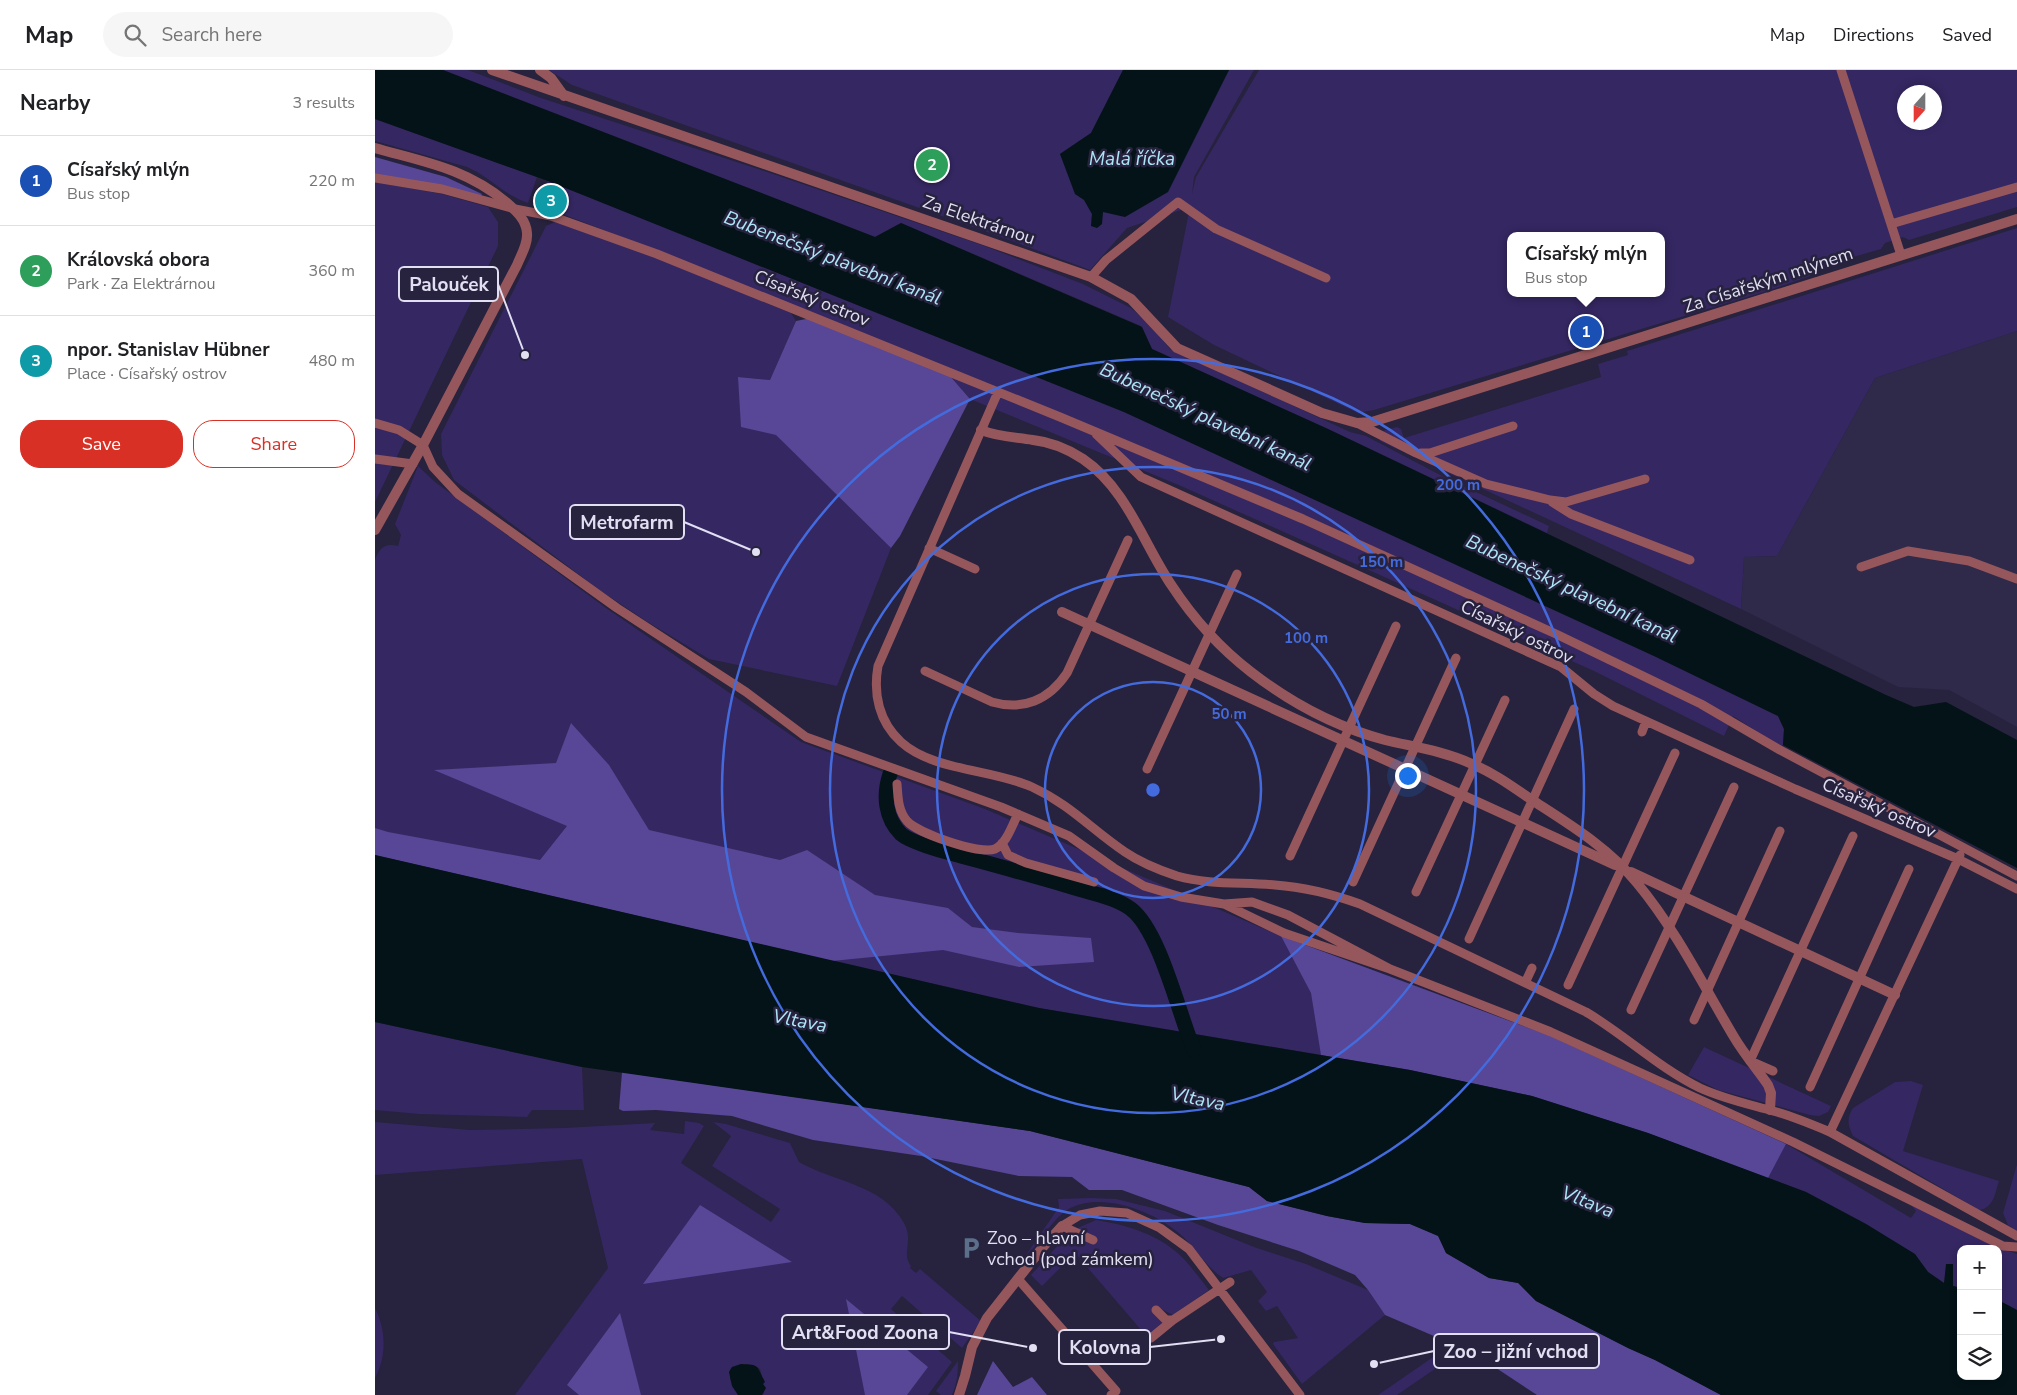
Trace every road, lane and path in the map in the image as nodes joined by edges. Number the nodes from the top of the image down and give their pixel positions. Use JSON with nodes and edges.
{"nodes":[{"id":1,"x":492,"y":70,"type":"edge"},
{"id":2,"x":541,"y":70,"type":"edge"},
{"id":3,"x":1841,"y":70,"type":"edge"},
{"id":4,"x":563,"y":96,"type":"junction"},
{"id":5,"x":375,"y":148,"type":"edge"},
{"id":6,"x":375,"y":178,"type":"edge"},
{"id":7,"x":2017,"y":187,"type":"edge"},
{"id":8,"x":515,"y":209,"type":"junction"},
{"id":9,"x":2017,"y":218,"type":"edge"},
{"id":10,"x":1891,"y":224,"type":"junction"},
{"id":11,"x":1901,"y":255,"type":"junction"},
{"id":12,"x":1091,"y":276,"type":"junction"},
{"id":13,"x":1326,"y":278,"type":"dead end"},
{"id":14,"x":998,"y":392,"type":"junction"},
{"id":15,"x":375,"y":423,"type":"edge"},
{"id":16,"x":1357,"y":423,"type":"junction"},
{"id":17,"x":1513,"y":426,"type":"dead end"},
{"id":18,"x":981,"y":430,"type":"junction"},
{"id":19,"x":1092,"y":430,"type":"junction"},
{"id":20,"x":423,"y":445,"type":"junction"},
{"id":21,"x":1416,"y":453,"type":"junction"},
{"id":22,"x":375,"y":459,"type":"edge"},
{"id":23,"x":413,"y":464,"type":"junction"},
{"id":24,"x":1645,"y":479,"type":"dead end"},
{"id":25,"x":1550,"y":500,"type":"junction"},
{"id":26,"x":375,"y":530,"type":"edge"},
{"id":27,"x":1128,"y":540,"type":"dead end"},
{"id":28,"x":929,"y":548,"type":"junction"},
{"id":29,"x":1690,"y":560,"type":"dead end"},
{"id":30,"x":1861,"y":567,"type":"dead end"},
{"id":31,"x":975,"y":569,"type":"dead end"},
{"id":32,"x":1237,"y":574,"type":"dead end"},
{"id":33,"x":2017,"y":579,"type":"edge"},
{"id":34,"x":1062,"y":612,"type":"dead end"},
{"id":35,"x":1089,"y":625,"type":"junction"},
{"id":36,"x":1396,"y":626,"type":"dead end"},
{"id":37,"x":1209,"y":634,"type":"junction"},
{"id":38,"x":1456,"y":658,"type":"dead end"},
{"id":39,"x":925,"y":671,"type":"dead end"},
{"id":40,"x":1192,"y":672,"type":"junction"},
{"id":41,"x":1505,"y":700,"type":"dead end"},
{"id":42,"x":1574,"y":710,"type":"dead end"},
{"id":43,"x":1646,"y":721,"type":"junction"},
{"id":44,"x":1349,"y":728,"type":"junction"},
{"id":45,"x":1642,"y":732,"type":"dead end"},
{"id":46,"x":1343,"y":739,"type":"junction"},
{"id":47,"x":1416,"y":746,"type":"junction"},
{"id":48,"x":1675,"y":753,"type":"dead end"},
{"id":49,"x":1475,"y":764,"type":"junction"},
{"id":50,"x":1406,"y":768,"type":"junction"},
{"id":51,"x":1147,"y":769,"type":"dead end"},
{"id":52,"x":897,"y":784,"type":"dead end"},
{"id":53,"x":1734,"y":787,"type":"dead end"},
{"id":54,"x":1461,"y":794,"type":"junction"},
{"id":55,"x":1533,"y":800,"type":"junction"},
{"id":56,"x":1018,"y":814,"type":"junction"},
{"id":57,"x":1523,"y":822,"type":"junction"},
{"id":58,"x":1780,"y":831,"type":"dead end"},
{"id":59,"x":1853,"y":836,"type":"dead end"},
{"id":60,"x":1003,"y":844,"type":"junction"},
{"id":61,"x":1963,"y":848,"type":"junction"},
{"id":62,"x":1290,"y":856,"type":"dead end"},
{"id":63,"x":1958,"y":859,"type":"junction"},
{"id":64,"x":1622,"y":868,"type":"junction"},
{"id":65,"x":1909,"y":869,"type":"dead end"},
{"id":66,"x":2017,"y":876,"type":"edge"},
{"id":67,"x":1094,"y":882,"type":"dead end"},
{"id":68,"x":1353,"y":882,"type":"dead end"},
{"id":69,"x":2017,"y":890,"type":"edge"},
{"id":70,"x":1416,"y":892,"type":"dead end"},
{"id":71,"x":1684,"y":897,"type":"junction"},
{"id":72,"x":1224,"y":904,"type":"junction"},
{"id":73,"x":1739,"y":923,"type":"junction"},
{"id":74,"x":1669,"y":928,"type":"junction"},
{"id":75,"x":1469,"y":939,"type":"dead end"},
{"id":76,"x":1800,"y":951,"type":"junction"},
{"id":77,"x":1390,"y":968,"type":"junction"},
{"id":78,"x":1531,"y":968,"type":"dead end"},
{"id":79,"x":1859,"y":978,"type":"junction"},
{"id":80,"x":1525,"y":983,"type":"junction"},
{"id":81,"x":1568,"y":985,"type":"dead end"},
{"id":82,"x":1708,"y":991,"type":"junction"},
{"id":83,"x":1895,"y":995,"type":"junction"},
{"id":84,"x":1631,"y":1010,"type":"dead end"},
{"id":85,"x":1694,"y":1020,"type":"dead end"},
{"id":86,"x":1750,"y":1061,"type":"junction"},
{"id":87,"x":1773,"y":1070,"type":"dead end"},
{"id":88,"x":1810,"y":1087,"type":"dead end"},
{"id":89,"x":1770,"y":1110,"type":"junction"},
{"id":90,"x":1830,"y":1132,"type":"junction"},
{"id":91,"x":1062,"y":1226,"type":"junction"},
{"id":92,"x":2017,"y":1236,"type":"edge"},
{"id":93,"x":1093,"y":1240,"type":"dead end"},
{"id":94,"x":2017,"y":1247,"type":"edge"},
{"id":95,"x":1018,"y":1278,"type":"junction"},
{"id":96,"x":1230,"y":1282,"type":"dead end"},
{"id":97,"x":1220,"y":1288,"type":"junction"},
{"id":98,"x":1156,"y":1310,"type":"dead end"},
{"id":99,"x":1173,"y":1320,"type":"junction"},
{"id":100,"x":1151,"y":1338,"type":"dead end"},
{"id":101,"x":959,"y":1395,"type":"edge"},
{"id":102,"x":1111,"y":1395,"type":"edge"},
{"id":103,"x":1299,"y":1395,"type":"edge"}],
"edges":[{"from":1,"to":4,"type":"street","name":"Za Elektrárnou"},
{"from":2,"to":4,"type":"street"},
{"from":3,"to":10,"type":"lane"},
{"from":4,"to":12,"type":"street","name":"Za Elektrárnou"},
{"from":5,"to":8,"type":"street","name":"Císařský ostrov"},
{"from":6,"to":8,"type":"lane"},
{"from":7,"to":10,"type":"lane"},
{"from":8,"to":14,"type":"lane","name":"Císařský ostrov"},
{"from":8,"to":20,"type":"street","name":"Císařský ostrov"},
{"from":9,"to":11,"type":"street","name":"Za Císařským mlýnem"},
{"from":10,"to":11,"type":"lane"},
{"from":11,"to":16,"type":"street","name":"Za Císařským mlýnem"},
{"from":12,"to":13,"type":"lane"},
{"from":12,"to":16,"type":"street","name":"Za Elektrárnou"},
{"from":14,"to":18,"type":"lane"},
{"from":14,"to":19,"type":"lane","name":"Císařský ostrov"},
{"from":15,"to":20,"type":"lane"},
{"from":16,"to":21,"type":"lane"},
{"from":17,"to":21,"type":"lane"},
{"from":18,"to":28,"type":"lane"},
{"from":18,"to":37,"type":"street"},
{"from":19,"to":43,"type":"lane","name":"Císařský ostrov"},
{"from":19,"to":61,"type":"lane","name":"Císařský ostrov"},
{"from":20,"to":23,"type":"street","name":"Císařský ostrov"},
{"from":20,"to":56,"type":"lane"},
{"from":21,"to":25,"type":"lane"},
{"from":22,"to":23,"type":"lane"},
{"from":23,"to":26,"type":"street","name":"Císařský ostrov"},
{"from":24,"to":25,"type":"lane"},
{"from":25,"to":29,"type":"lane"},
{"from":27,"to":35,"type":"lane"},
{"from":28,"to":31,"type":"lane"},
{"from":28,"to":80,"type":"lane"},
{"from":30,"to":33,"type":"lane"},
{"from":32,"to":37,"type":"lane"},
{"from":34,"to":35,"type":"street"},
{"from":35,"to":39,"type":"lane"},
{"from":35,"to":40,"type":"street"},
{"from":36,"to":44,"type":"lane"},
{"from":37,"to":40,"type":"lane"},
{"from":37,"to":44,"type":"street"},
{"from":38,"to":47,"type":"lane"},
{"from":40,"to":46,"type":"street"},
{"from":40,"to":51,"type":"lane"},
{"from":41,"to":49,"type":"lane"},
{"from":42,"to":55,"type":"lane"},
{"from":43,"to":45,"type":"lane"},
{"from":43,"to":63,"type":"lane","name":"Císařský ostrov"},
{"from":44,"to":46,"type":"lane"},
{"from":44,"to":47,"type":"street"},
{"from":46,"to":50,"type":"street"},
{"from":46,"to":62,"type":"lane"},
{"from":47,"to":49,"type":"street"},
{"from":47,"to":50,"type":"lane"},
{"from":48,"to":64,"type":"lane"},
{"from":49,"to":54,"type":"lane"},
{"from":49,"to":55,"type":"street"},
{"from":50,"to":54,"type":"street"},
{"from":50,"to":68,"type":"lane"},
{"from":52,"to":60,"type":"lane"},
{"from":53,"to":71,"type":"lane"},
{"from":54,"to":57,"type":"street"},
{"from":54,"to":70,"type":"lane"},
{"from":55,"to":57,"type":"lane"},
{"from":55,"to":64,"type":"street"},
{"from":56,"to":60,"type":"lane"},
{"from":56,"to":72,"type":"lane"},
{"from":57,"to":64,"type":"street"},
{"from":57,"to":75,"type":"lane"},
{"from":58,"to":73,"type":"lane"},
{"from":59,"to":76,"type":"lane"},
{"from":60,"to":67,"type":"lane"},
{"from":61,"to":63,"type":"lane"},
{"from":61,"to":66,"type":"lane","name":"Císařský ostrov"},
{"from":63,"to":69,"type":"lane","name":"Císařský ostrov"},
{"from":63,"to":83,"type":"lane"},
{"from":64,"to":71,"type":"street"},
{"from":64,"to":74,"type":"street"},
{"from":64,"to":81,"type":"lane"},
{"from":65,"to":79,"type":"lane"},
{"from":71,"to":73,"type":"street"},
{"from":71,"to":74,"type":"lane"},
{"from":72,"to":77,"type":"lane"},
{"from":72,"to":77,"type":"lane"},
{"from":73,"to":76,"type":"street"},
{"from":73,"to":82,"type":"lane"},
{"from":74,"to":82,"type":"street"},
{"from":74,"to":84,"type":"lane"},
{"from":76,"to":79,"type":"street"},
{"from":76,"to":86,"type":"lane"},
{"from":77,"to":94,"type":"lane"},
{"from":78,"to":80,"type":"lane"},
{"from":79,"to":83,"type":"street"},
{"from":79,"to":88,"type":"lane"},
{"from":80,"to":89,"type":"lane"},
{"from":82,"to":85,"type":"lane"},
{"from":82,"to":86,"type":"street"},
{"from":83,"to":90,"type":"lane"},
{"from":86,"to":87,"type":"lane"},
{"from":86,"to":89,"type":"street"},
{"from":89,"to":90,"type":"lane"},
{"from":90,"to":92,"type":"lane"},
{"from":91,"to":93,"type":"lane"},
{"from":91,"to":95,"type":"street"},
{"from":91,"to":97,"type":"lane"},
{"from":95,"to":101,"type":"street"},
{"from":95,"to":102,"type":"lane"},
{"from":96,"to":97,"type":"lane"},
{"from":97,"to":99,"type":"lane"},
{"from":97,"to":103,"type":"lane"},
{"from":98,"to":99,"type":"lane"},
{"from":99,"to":100,"type":"lane"}]}
